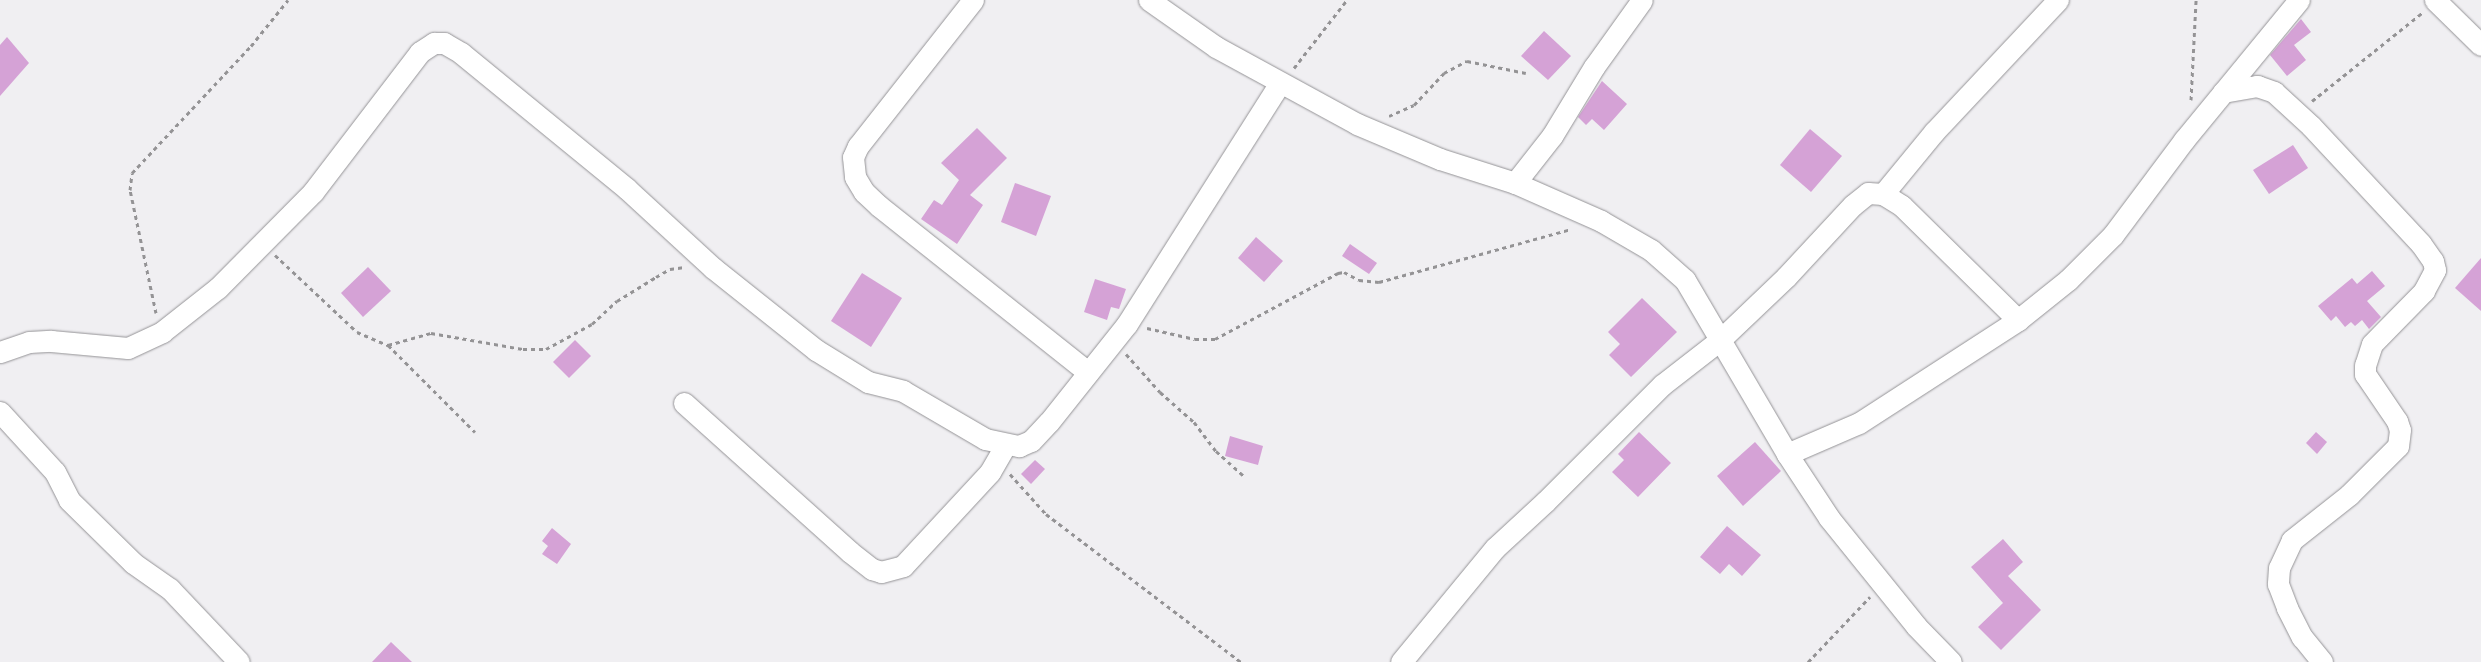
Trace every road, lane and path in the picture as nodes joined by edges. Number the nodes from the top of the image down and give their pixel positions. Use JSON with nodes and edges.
{"nodes":[{"id":1,"x":288,"y":0,"type":"edge"},
{"id":2,"x":973,"y":0,"type":"edge"},
{"id":3,"x":1148,"y":0,"type":"edge"},
{"id":4,"x":1347,"y":0,"type":"edge"},
{"id":5,"x":1642,"y":0,"type":"edge"},
{"id":6,"x":2058,"y":0,"type":"edge"},
{"id":7,"x":2196,"y":0,"type":"edge"},
{"id":8,"x":2299,"y":0,"type":"edge"},
{"id":9,"x":2436,"y":1,"type":"edge"},
{"id":10,"x":2481,"y":45,"type":"edge"},
{"id":11,"x":1526,"y":73,"type":"dead end"},
{"id":12,"x":1280,"y":82,"type":"junction"},
{"id":13,"x":2223,"y":92,"type":"junction"},
{"id":14,"x":2190,"y":105,"type":"dead end"},
{"id":15,"x":2298,"y":113,"type":"junction"},
{"id":16,"x":1357,"y":124,"type":"junction"},
{"id":17,"x":1515,"y":183,"type":"junction"},
{"id":18,"x":1883,"y":194,"type":"junction"},
{"id":19,"x":1601,"y":220,"type":"junction"},
{"id":20,"x":263,"y":245,"type":"junction"},
{"id":21,"x":713,"y":268,"type":"junction"},
{"id":22,"x":2018,"y":320,"type":"junction"},
{"id":23,"x":162,"y":332,"type":"junction"},
{"id":24,"x":1122,"y":332,"type":"junction"},
{"id":25,"x":1721,"y":339,"type":"junction"},
{"id":26,"x":388,"y":345,"type":"junction"},
{"id":27,"x":0,"y":352,"type":"edge"},
{"id":28,"x":1088,"y":372,"type":"junction"},
{"id":29,"x":684,"y":403,"type":"dead end"},
{"id":30,"x":0,"y":412,"type":"edge"},
{"id":31,"x":475,"y":432,"type":"dead end"},
{"id":32,"x":1002,"y":452,"type":"junction"},
{"id":33,"x":1786,"y":454,"type":"junction"},
{"id":34,"x":1244,"y":476,"type":"dead end"},
{"id":35,"x":1882,"y":585,"type":"junction"},
{"id":36,"x":239,"y":662,"type":"edge"},
{"id":37,"x":1241,"y":662,"type":"edge"},
{"id":38,"x":1401,"y":662,"type":"edge"},
{"id":39,"x":1808,"y":662,"type":"edge"},
{"id":40,"x":1951,"y":662,"type":"edge"},
{"id":41,"x":2322,"y":662,"type":"edge"}],
"edges":[{"from":1,"to":23,"type":"path"},
{"from":2,"to":28,"type":"street"},
{"from":3,"to":12,"type":"street"},
{"from":4,"to":12,"type":"path"},
{"from":5,"to":17,"type":"street"},
{"from":6,"to":18,"type":"street"},
{"from":7,"to":14,"type":"path"},
{"from":8,"to":13,"type":"street"},
{"from":9,"to":10,"type":"street"},
{"from":9,"to":15,"type":"path"},
{"from":11,"to":16,"type":"path"},
{"from":12,"to":16,"type":"street"},
{"from":12,"to":24,"type":"street"},
{"from":13,"to":15,"type":"street"},
{"from":13,"to":22,"type":"street"},
{"from":15,"to":41,"type":"street"},
{"from":16,"to":17,"type":"street"},
{"from":17,"to":19,"type":"street"},
{"from":18,"to":22,"type":"street"},
{"from":18,"to":25,"type":"street"},
{"from":19,"to":24,"type":"path"},
{"from":19,"to":25,"type":"street"},
{"from":20,"to":21,"type":"street"},
{"from":20,"to":23,"type":"street"},
{"from":20,"to":26,"type":"path"},
{"from":21,"to":26,"type":"path"},
{"from":21,"to":32,"type":"street"},
{"from":22,"to":33,"type":"street"},
{"from":23,"to":27,"type":"street"},
{"from":24,"to":28,"type":"street"},
{"from":24,"to":34,"type":"path"},
{"from":25,"to":33,"type":"street"},
{"from":25,"to":38,"type":"street"},
{"from":26,"to":31,"type":"path"},
{"from":28,"to":32,"type":"street"},
{"from":29,"to":32,"type":"street"},
{"from":30,"to":36,"type":"street"},
{"from":32,"to":37,"type":"path"},
{"from":33,"to":35,"type":"street"},
{"from":35,"to":39,"type":"path"},
{"from":35,"to":40,"type":"street"}]}
